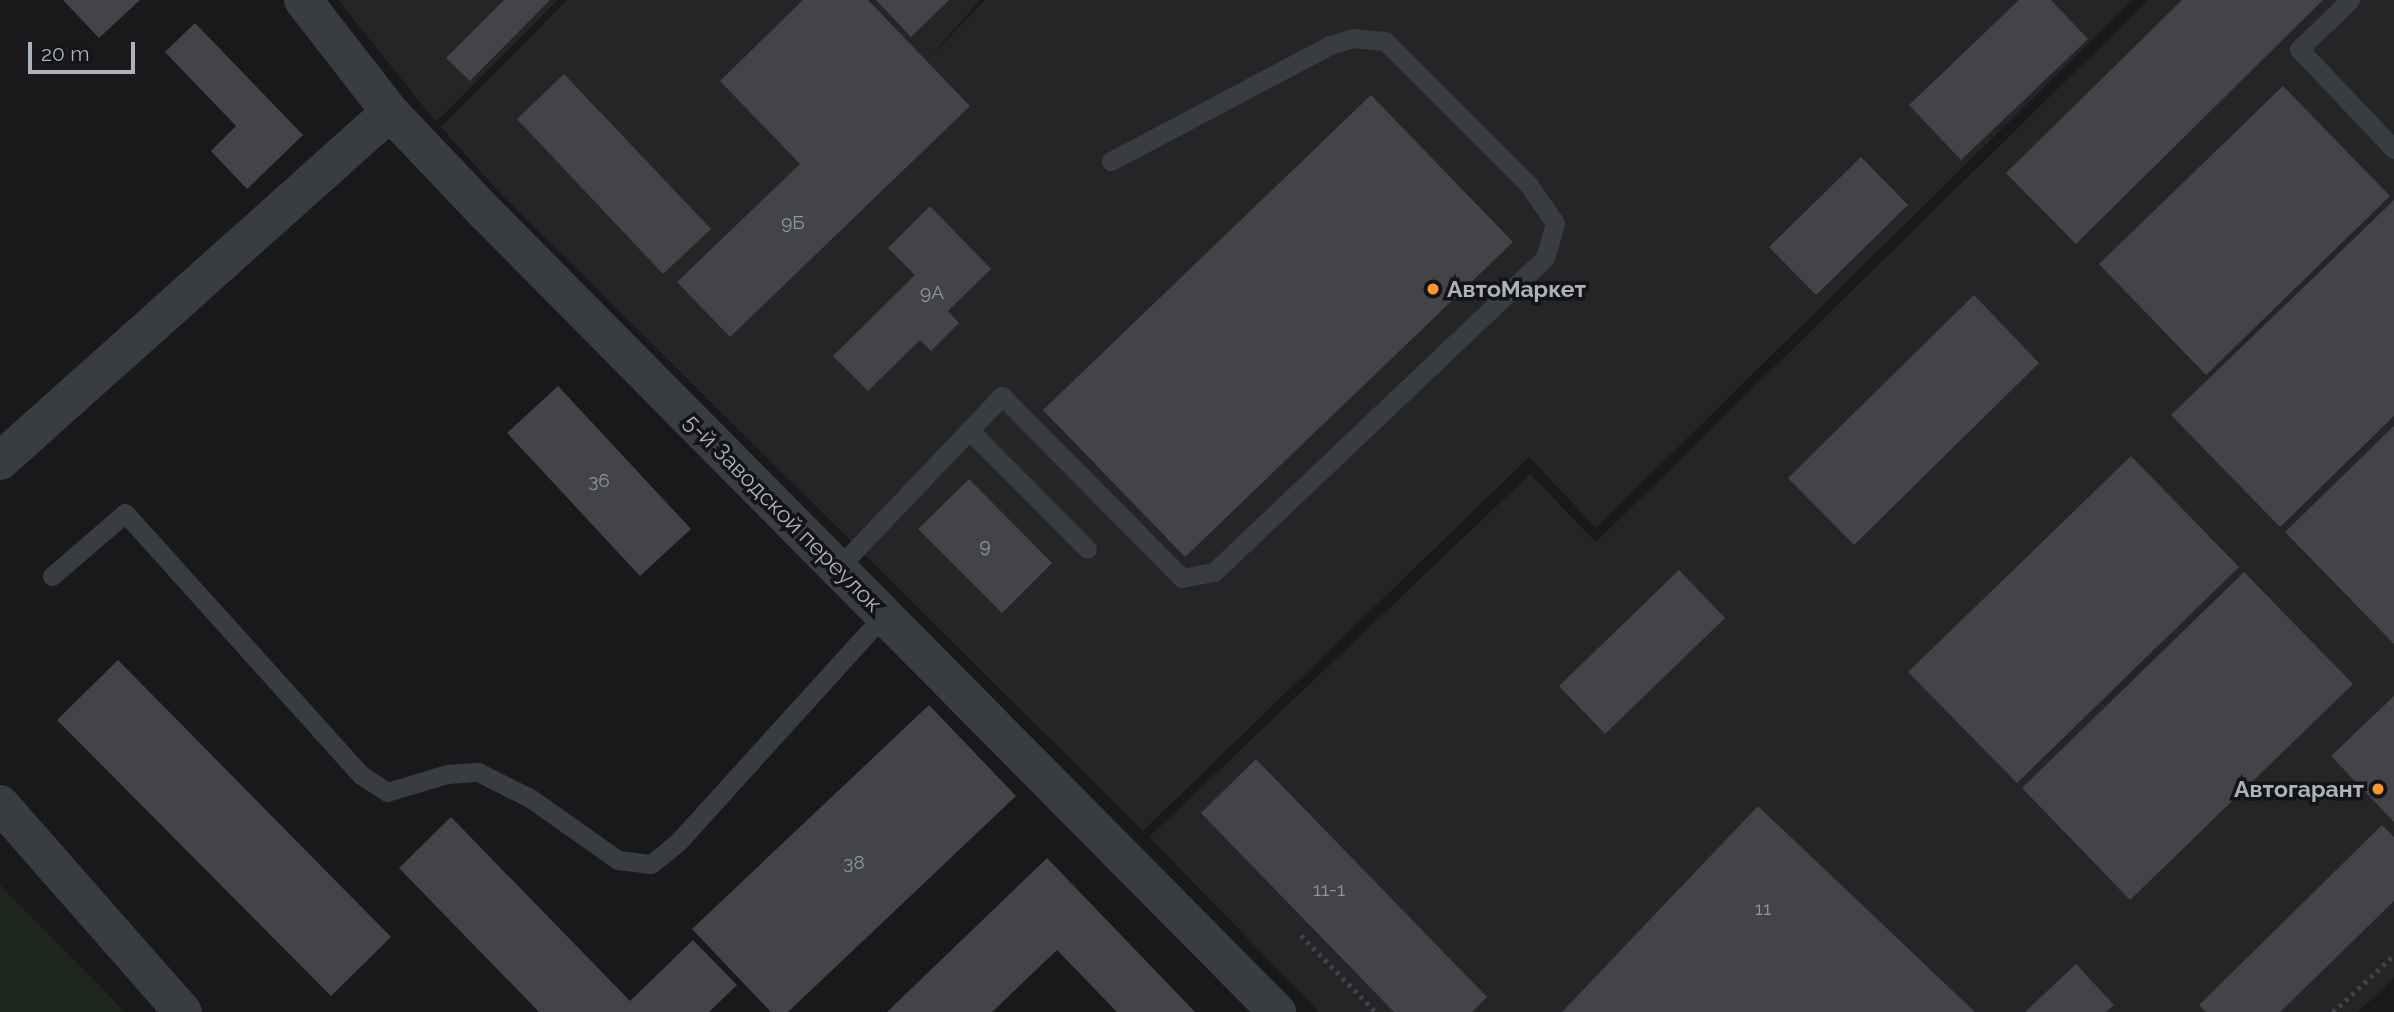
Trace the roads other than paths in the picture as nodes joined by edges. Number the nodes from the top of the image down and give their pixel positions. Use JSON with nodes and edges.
{"nodes":[{"id":1,"x":303,"y":0,"type":"edge"},
{"id":2,"x":2350,"y":0,"type":"edge"},
{"id":3,"x":390,"y":112,"type":"junction"},
{"id":4,"x":2394,"y":149,"type":"edge"},
{"id":5,"x":1111,"y":161,"type":"dead end"},
{"id":6,"x":970,"y":431,"type":"junction"},
{"id":7,"x":0,"y":461,"type":"edge"},
{"id":8,"x":1087,"y":550,"type":"dead end"},
{"id":9,"x":838,"y":568,"type":"junction"},
{"id":10,"x":52,"y":576,"type":"dead end"},
{"id":11,"x":884,"y":615,"type":"junction"},
{"id":12,"x":0,"y":803,"type":"edge"},
{"id":13,"x":183,"y":1012,"type":"edge"},
{"id":14,"x":1277,"y":1012,"type":"edge"}],
"edges":[{"from":1,"to":3,"type":"street","name":"5-й Заводской переулок"},
{"from":2,"to":4,"type":"lane"},
{"from":3,"to":7,"type":"street"},
{"from":3,"to":9,"type":"street","name":"5-й Заводской переулок"},
{"from":5,"to":6,"type":"lane"},
{"from":6,"to":8,"type":"lane"},
{"from":6,"to":9,"type":"lane"},
{"from":9,"to":11,"type":"street","name":"5-й Заводской переулок"},
{"from":10,"to":11,"type":"lane"},
{"from":11,"to":14,"type":"street","name":"5-й Заводской переулок"},
{"from":12,"to":13,"type":"street"}]}
